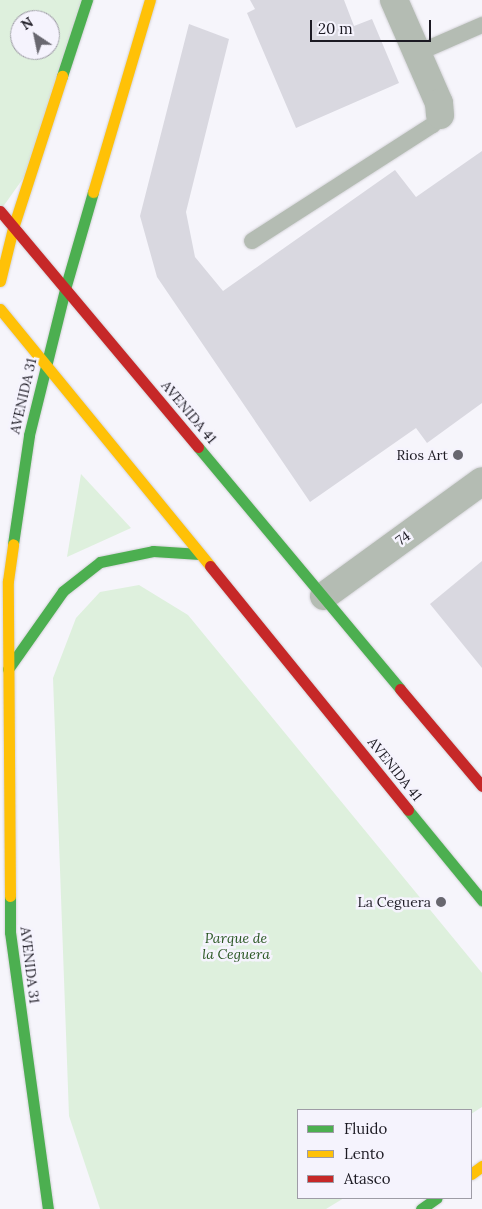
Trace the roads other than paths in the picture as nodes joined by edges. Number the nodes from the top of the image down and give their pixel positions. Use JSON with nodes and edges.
{"nodes":[{"id":1,"x":87,"y":0,"type":"edge"},
{"id":2,"x":150,"y":0,"type":"edge"},
{"id":3,"x":394,"y":0,"type":"edge"},
{"id":4,"x":482,"y":25,"type":"edge"},
{"id":5,"x":418,"y":53,"type":"junction"},
{"id":6,"x":440,"y":115,"type":"joint"},
{"id":7,"x":0,"y":211,"type":"edge"},
{"id":8,"x":13,"y":228,"type":"junction"},
{"id":9,"x":252,"y":241,"type":"dead end"},
{"id":10,"x":0,"y":281,"type":"edge"},
{"id":11,"x":65,"y":288,"type":"junction"},
{"id":12,"x":0,"y":309,"type":"edge"},
{"id":13,"x":45,"y":367,"type":"junction"},
{"id":14,"x":482,"y":480,"type":"edge"},
{"id":15,"x":200,"y":554,"type":"junction"},
{"id":16,"x":324,"y":596,"type":"junction"},
{"id":17,"x":8,"y":669,"type":"junction"},
{"id":18,"x":482,"y":786,"type":"edge"},
{"id":19,"x":482,"y":900,"type":"edge"},
{"id":20,"x":436,"y":1199,"type":"edge"},
{"id":21,"x":48,"y":1209,"type":"edge"},
{"id":22,"x":421,"y":1209,"type":"edge"}],
"edges":[{"from":1,"to":8,"type":"main road"},
{"from":2,"to":11,"type":"main road"},
{"from":3,"to":5,"type":"street"},
{"from":4,"to":5,"type":"lane"},
{"from":5,"to":6,"type":"street"},
{"from":6,"to":9,"type":"lane"},
{"from":7,"to":8,"type":"main road"},
{"from":8,"to":10,"type":"main road"},
{"from":8,"to":11,"type":"main road"},
{"from":11,"to":13,"type":"main road","name":"AVENIDA 31"},
{"from":11,"to":16,"type":"main road","name":"AVENIDA 41"},
{"from":12,"to":13,"type":"main road","name":"AVENIDA 41"},
{"from":13,"to":15,"type":"main road","name":"AVENIDA 41"},
{"from":13,"to":17,"type":"main road","name":"AVENIDA 31"},
{"from":14,"to":16,"type":"street","name":"74"},
{"from":15,"to":17,"type":"main road"},
{"from":15,"to":19,"type":"main road","name":"AVENIDA 41"},
{"from":16,"to":18,"type":"main road","name":"AVENIDA 41"},
{"from":17,"to":21,"type":"main road","name":"AVENIDA 31"},
{"from":20,"to":22,"type":"main road"}]}
